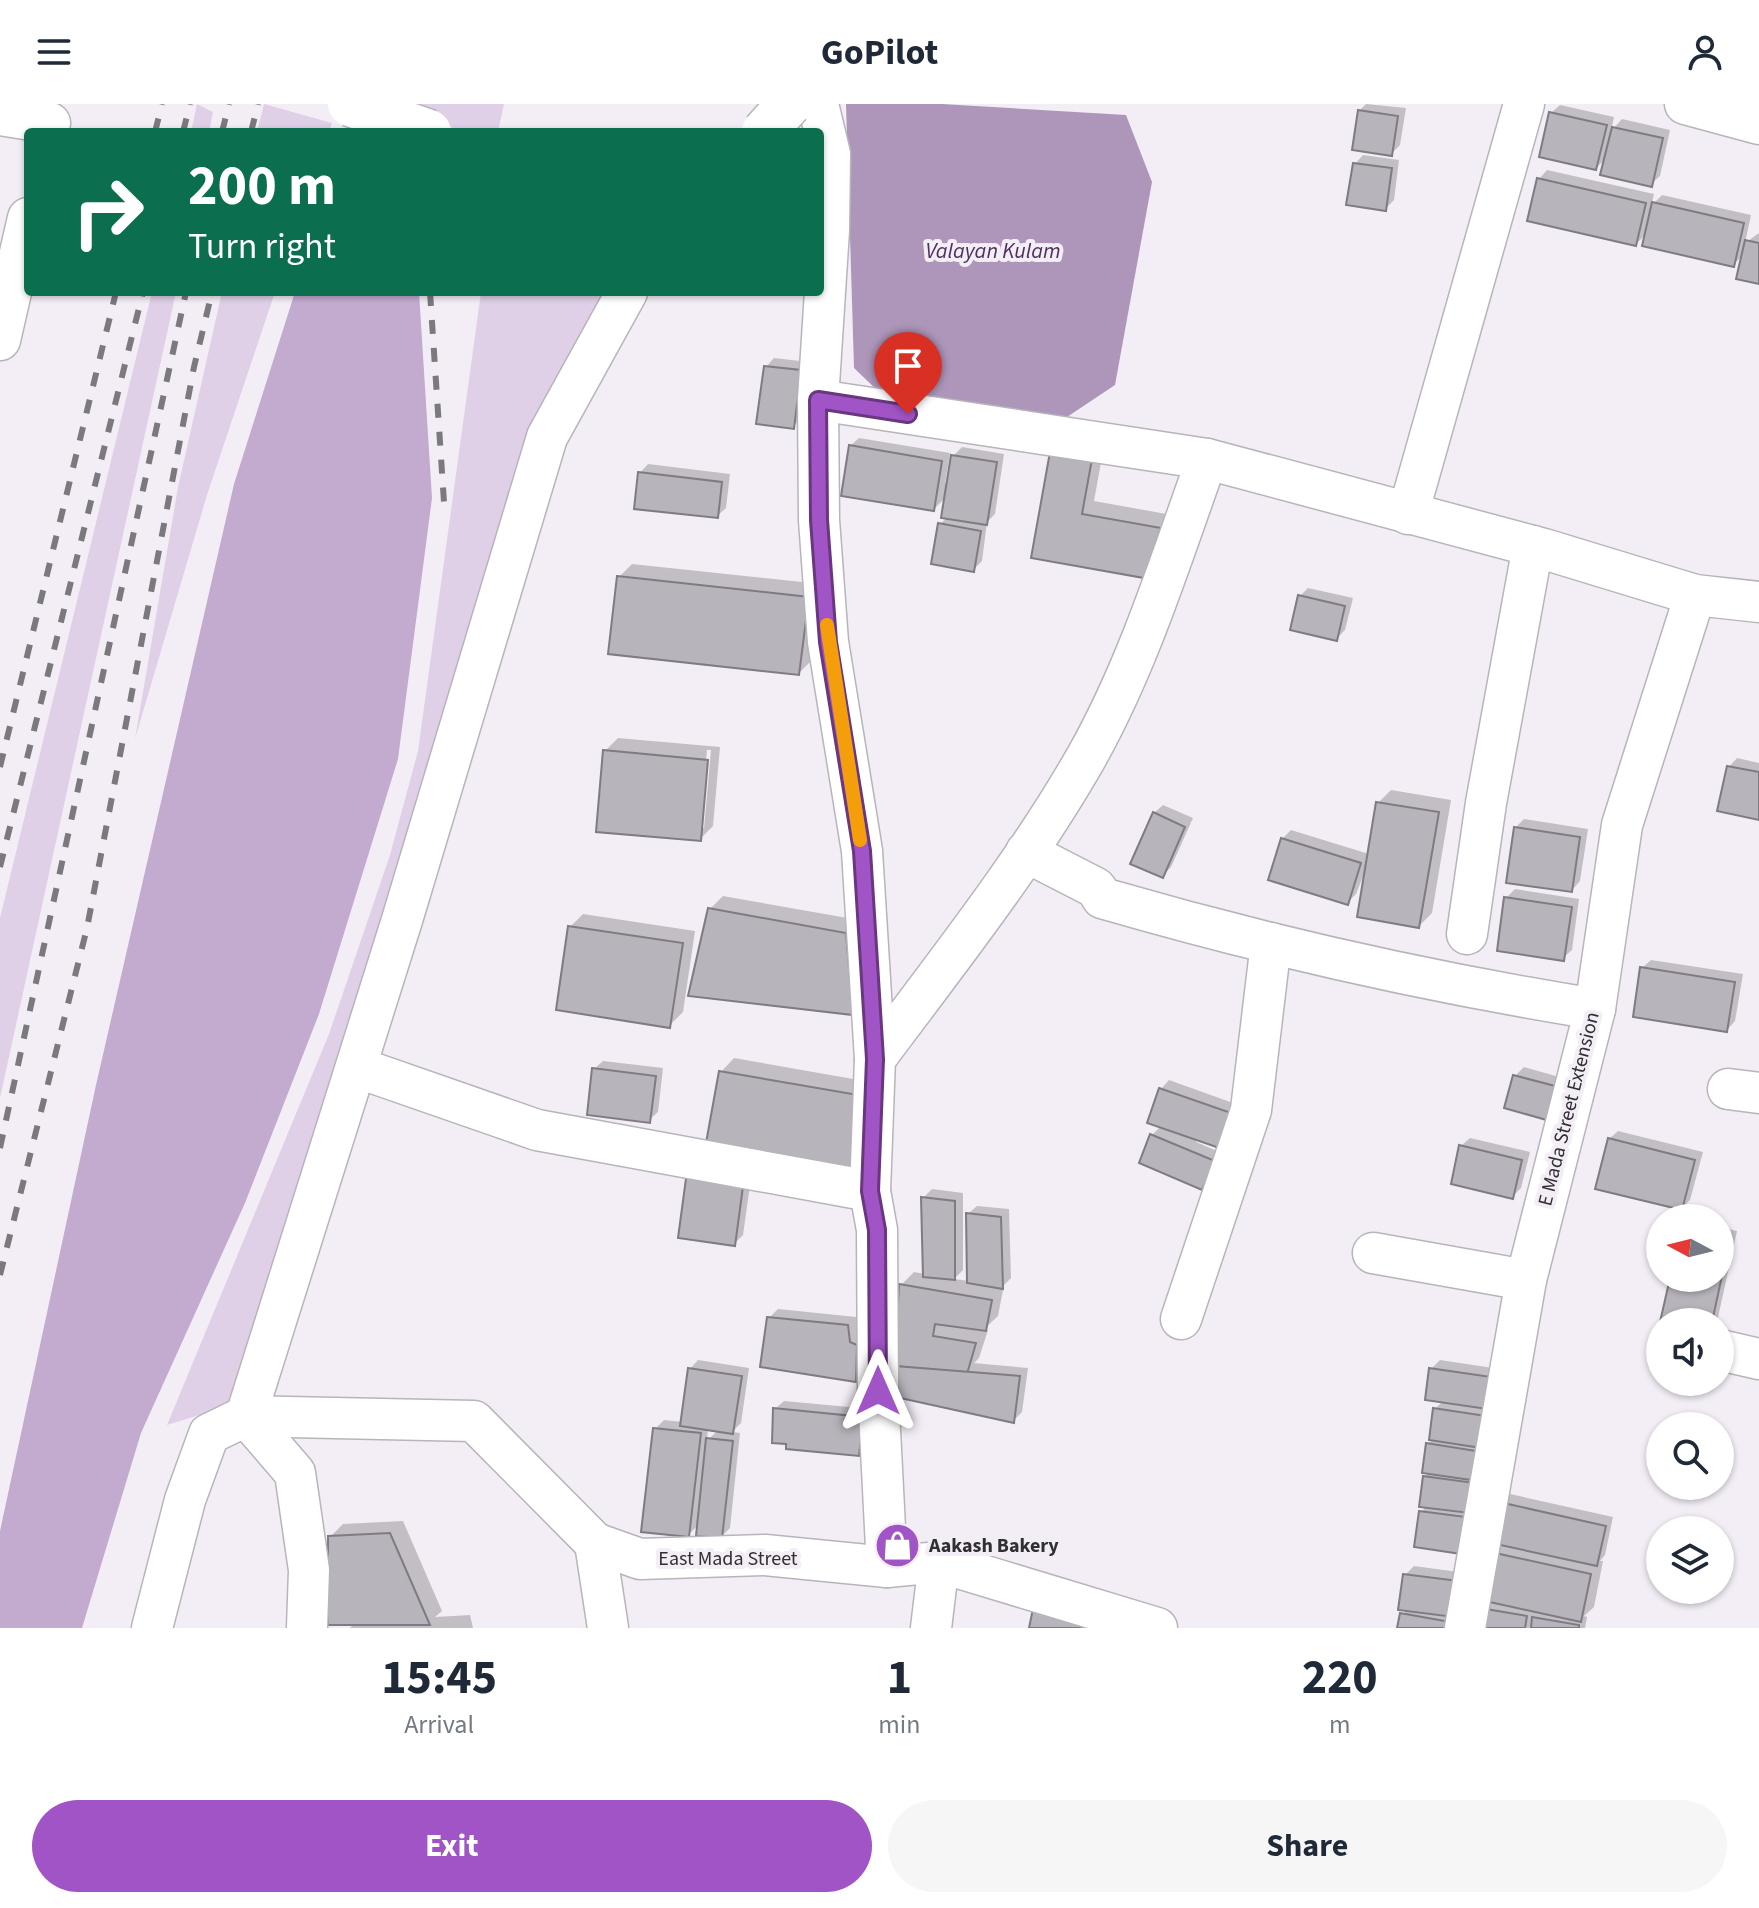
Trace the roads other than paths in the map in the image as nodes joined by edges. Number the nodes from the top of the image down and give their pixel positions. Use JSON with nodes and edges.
{"nodes":[{"id":1,"x":350,"y":104,"type":"edge"},
{"id":2,"x":1524,"y":104,"type":"edge"},
{"id":3,"x":1685,"y":104,"type":"edge"},
{"id":4,"x":0,"y":115,"type":"edge"},
{"id":5,"x":51,"y":120,"type":"edge"},
{"id":6,"x":1759,"y":124,"type":"edge"},
{"id":7,"x":418,"y":128,"type":"edge"},
{"id":8,"x":824,"y":149,"type":"edge"},
{"id":9,"x":825,"y":220,"type":"edge"},
{"id":10,"x":24,"y":235,"type":"edge"},
{"id":11,"x":824,"y":246,"type":"edge"},
{"id":12,"x":625,"y":296,"type":"edge"},
{"id":13,"x":822,"y":296,"type":"edge"},
{"id":14,"x":0,"y":340,"type":"edge"},
{"id":15,"x":818,"y":400,"type":"junction"},
{"id":16,"x":1207,"y":459,"type":"junction"},
{"id":17,"x":1408,"y":514,"type":"junction"},
{"id":18,"x":1533,"y":546,"type":"junction"},
{"id":19,"x":1695,"y":595,"type":"junction"},
{"id":20,"x":1759,"y":602,"type":"edge"},
{"id":21,"x":1026,"y":852,"type":"junction"},
{"id":22,"x":1467,"y":934,"type":"dead end"},
{"id":23,"x":1271,"y":943,"type":"junction"},
{"id":24,"x":1595,"y":1009,"type":"junction"},
{"id":25,"x":875,"y":1059,"type":"junction"},
{"id":26,"x":356,"y":1067,"type":"junction"},
{"id":27,"x":870,"y":1191,"type":"junction"},
{"id":28,"x":1373,"y":1253,"type":"dead end"},
{"id":29,"x":1526,"y":1280,"type":"junction"},
{"id":30,"x":1181,"y":1319,"type":"dead end"},
{"id":31,"x":1734,"y":1353,"type":"edge"},
{"id":32,"x":1759,"y":1359,"type":"edge"},
{"id":33,"x":246,"y":1416,"type":"junction"},
{"id":34,"x":595,"y":1543,"type":"junction"},
{"id":35,"x":939,"y":1562,"type":"junction"},
{"id":36,"x":887,"y":1567,"type":"junction"},
{"id":37,"x":152,"y":1628,"type":"edge"},
{"id":38,"x":307,"y":1628,"type":"edge"},
{"id":39,"x":608,"y":1628,"type":"edge"},
{"id":40,"x":931,"y":1628,"type":"edge"},
{"id":41,"x":1157,"y":1628,"type":"edge"},
{"id":42,"x":1465,"y":1628,"type":"edge"}],
"edges":[{"from":1,"to":7,"type":"main road","bridge":true},
{"from":2,"to":17,"type":"street"},
{"from":3,"to":6,"type":"street"},
{"from":4,"to":5,"type":"street"},
{"from":8,"to":9,"type":"street"},
{"from":9,"to":11,"type":"street"},
{"from":10,"to":14,"type":"street"},
{"from":12,"to":26,"type":"street"},
{"from":13,"to":15,"type":"street"},
{"from":15,"to":16,"type":"street"},
{"from":15,"to":25,"type":"street"},
{"from":16,"to":17,"type":"street"},
{"from":16,"to":21,"type":"street"},
{"from":17,"to":18,"type":"street"},
{"from":18,"to":19,"type":"street"},
{"from":18,"to":22,"type":"street"},
{"from":19,"to":20,"type":"street"},
{"from":19,"to":24,"type":"street","name":"E Mada Street Extension"},
{"from":21,"to":23,"type":"street"},
{"from":21,"to":25,"type":"street"},
{"from":23,"to":24,"type":"street"},
{"from":23,"to":30,"type":"street"},
{"from":24,"to":29,"type":"street","name":"E Mada Street Extension"},
{"from":25,"to":27,"type":"street"},
{"from":26,"to":27,"type":"street"},
{"from":26,"to":33,"type":"street"},
{"from":27,"to":36,"type":"street"},
{"from":28,"to":29,"type":"street"},
{"from":29,"to":42,"type":"street","name":"E Mada Street Extension"},
{"from":31,"to":32,"type":"street"},
{"from":33,"to":34,"type":"street","name":"East Mada Street"},
{"from":33,"to":37,"type":"street"},
{"from":33,"to":38,"type":"street"},
{"from":34,"to":36,"type":"street","name":"East Mada Street"},
{"from":34,"to":39,"type":"street"},
{"from":35,"to":36,"type":"street","name":"East Mada Street"},
{"from":35,"to":40,"type":"street"},
{"from":35,"to":41,"type":"street","name":"East Mada Street"}]}
